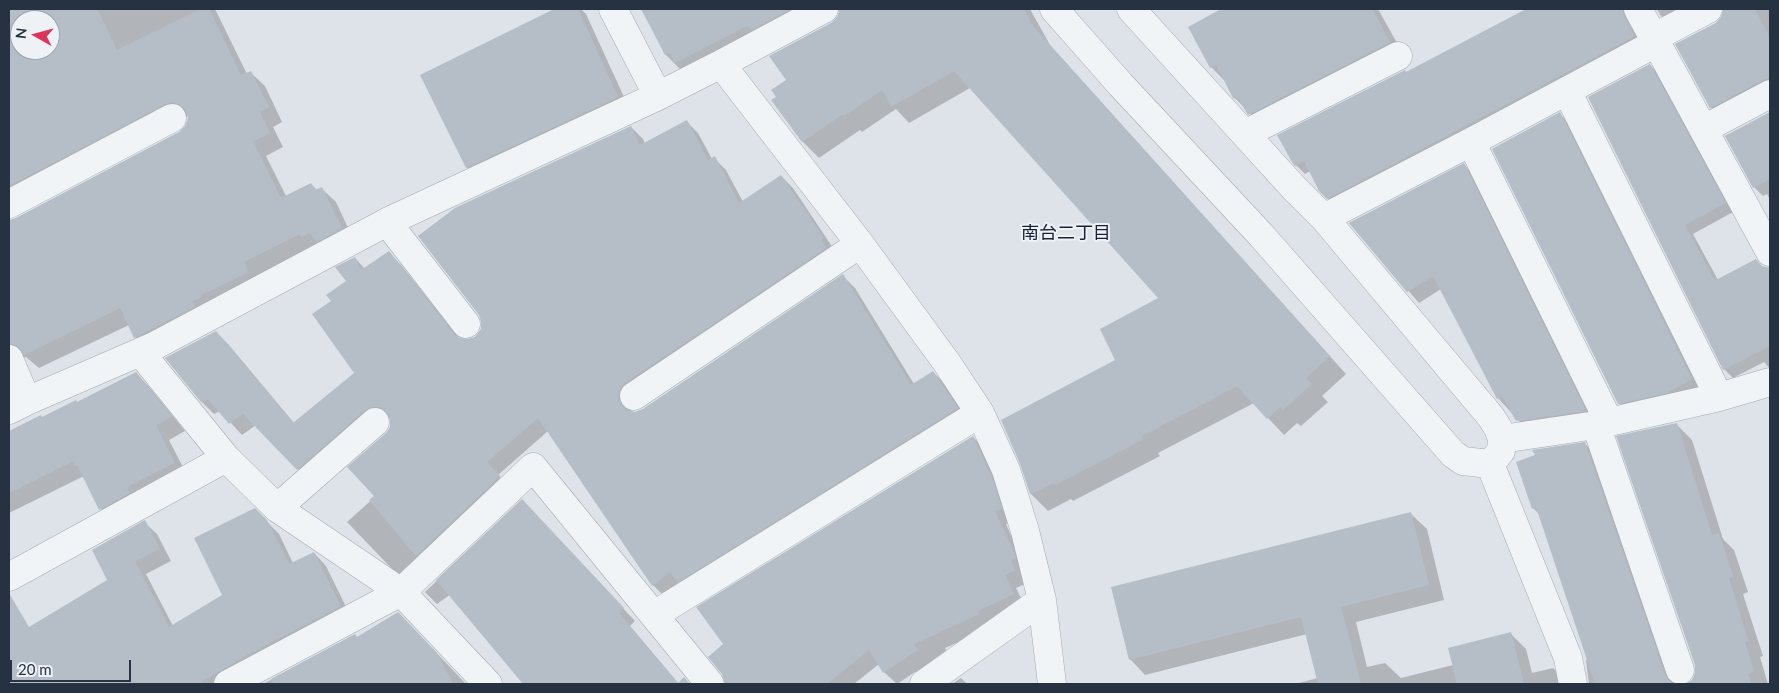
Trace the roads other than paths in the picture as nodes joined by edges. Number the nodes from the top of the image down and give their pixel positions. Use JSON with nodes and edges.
{"nodes":[{"id":1,"x":613,"y":9,"type":"edge"},
{"id":2,"x":824,"y":9,"type":"edge"},
{"id":3,"x":1054,"y":9,"type":"edge"},
{"id":4,"x":1131,"y":9,"type":"edge"},
{"id":5,"x":1638,"y":9,"type":"edge"},
{"id":6,"x":1708,"y":9,"type":"edge"},
{"id":7,"x":1654,"y":40,"type":"junction"},
{"id":8,"x":1398,"y":56,"type":"dead end"},
{"id":9,"x":721,"y":64,"type":"junction"},
{"id":10,"x":1567,"y":91,"type":"junction"},
{"id":11,"x":1770,"y":94,"type":"edge"},
{"id":12,"x":658,"y":96,"type":"junction"},
{"id":13,"x":172,"y":118,"type":"dead end"},
{"id":14,"x":1704,"y":129,"type":"junction"},
{"id":15,"x":1245,"y":134,"type":"junction"},
{"id":16,"x":1471,"y":142,"type":"junction"},
{"id":17,"x":9,"y":204,"type":"edge"},
{"id":18,"x":1324,"y":218,"type":"junction"},
{"id":19,"x":387,"y":222,"type":"junction"},
{"id":20,"x":1767,"y":240,"type":"edge"},
{"id":21,"x":860,"y":244,"type":"junction"},
{"id":22,"x":466,"y":324,"type":"dead end"},
{"id":23,"x":140,"y":352,"type":"junction"},
{"id":24,"x":9,"y":359,"type":"edge"},
{"id":25,"x":1770,"y":382,"type":"edge"},
{"id":26,"x":634,"y":396,"type":"dead end"},
{"id":27,"x":1719,"y":397,"type":"junction"},
{"id":28,"x":18,"y":405,"type":"edge"},
{"id":29,"x":980,"y":413,"type":"junction"},
{"id":30,"x":375,"y":422,"type":"dead end"},
{"id":31,"x":1603,"y":424,"type":"junction"},
{"id":32,"x":1502,"y":438,"type":"junction"},
{"id":33,"x":226,"y":458,"type":"junction"},
{"id":34,"x":1490,"y":464,"type":"junction"},
{"id":35,"x":278,"y":508,"type":"junction"},
{"id":36,"x":9,"y":578,"type":"edge"},
{"id":37,"x":401,"y":592,"type":"junction"},
{"id":38,"x":1042,"y":600,"type":"junction"},
{"id":39,"x":654,"y":615,"type":"junction"},
{"id":40,"x":1680,"y":670,"type":"dead end"},
{"id":41,"x":230,"y":684,"type":"edge"},
{"id":42,"x":488,"y":684,"type":"edge"},
{"id":43,"x":710,"y":684,"type":"edge"},
{"id":44,"x":924,"y":684,"type":"edge"},
{"id":45,"x":1052,"y":684,"type":"edge"},
{"id":46,"x":1573,"y":684,"type":"edge"}],
"edges":[{"from":1,"to":12,"type":"street"},
{"from":2,"to":9,"type":"street"},
{"from":3,"to":34,"type":"street"},
{"from":4,"to":15,"type":"street"},
{"from":5,"to":7,"type":"street"},
{"from":6,"to":7,"type":"street"},
{"from":7,"to":10,"type":"street"},
{"from":7,"to":14,"type":"street"},
{"from":8,"to":15,"type":"street"},
{"from":9,"to":12,"type":"street"},
{"from":9,"to":21,"type":"street"},
{"from":10,"to":16,"type":"street"},
{"from":10,"to":27,"type":"street"},
{"from":11,"to":14,"type":"street"},
{"from":12,"to":19,"type":"street"},
{"from":13,"to":17,"type":"street"},
{"from":14,"to":20,"type":"street"},
{"from":15,"to":18,"type":"street"},
{"from":16,"to":18,"type":"street"},
{"from":16,"to":31,"type":"street"},
{"from":18,"to":32,"type":"street"},
{"from":19,"to":22,"type":"street"},
{"from":19,"to":23,"type":"street"},
{"from":21,"to":26,"type":"street"},
{"from":21,"to":29,"type":"street"},
{"from":23,"to":28,"type":"street"},
{"from":23,"to":33,"type":"street"},
{"from":24,"to":28,"type":"street"},
{"from":25,"to":27,"type":"street"},
{"from":27,"to":31,"type":"street"},
{"from":29,"to":38,"type":"street"},
{"from":29,"to":39,"type":"street"},
{"from":30,"to":35,"type":"street"},
{"from":31,"to":32,"type":"street"},
{"from":31,"to":40,"type":"street"},
{"from":32,"to":34,"type":"street"},
{"from":33,"to":35,"type":"street"},
{"from":33,"to":36,"type":"street"},
{"from":34,"to":46,"type":"street"},
{"from":35,"to":37,"type":"street"},
{"from":37,"to":39,"type":"street"},
{"from":37,"to":41,"type":"street"},
{"from":37,"to":42,"type":"street"},
{"from":38,"to":44,"type":"street"},
{"from":38,"to":45,"type":"street"},
{"from":39,"to":43,"type":"street"}]}
